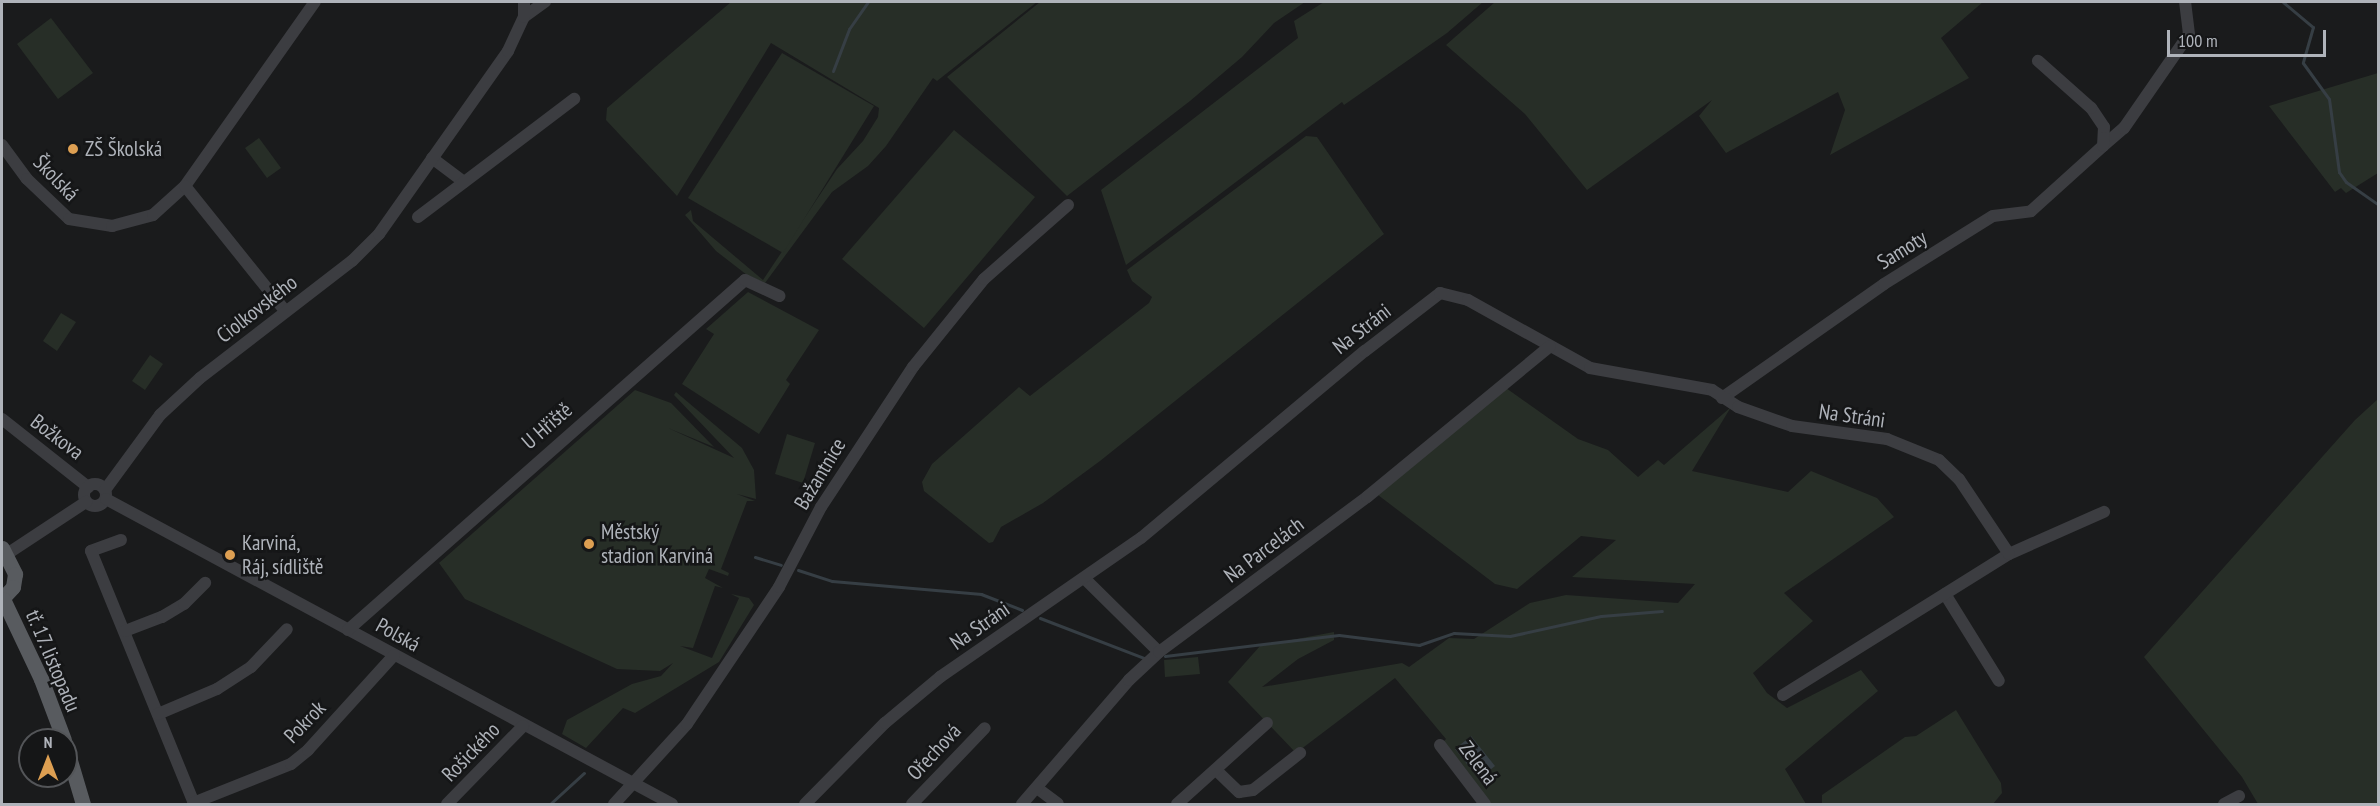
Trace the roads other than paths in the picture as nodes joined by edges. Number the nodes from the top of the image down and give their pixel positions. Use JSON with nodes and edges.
{"nodes":[{"id":1,"x":315,"y":2,"type":"edge"},
{"id":2,"x":524,"y":2,"type":"edge"},
{"id":3,"x":545,"y":2,"type":"edge"},
{"id":4,"x":2185,"y":2,"type":"edge"},
{"id":5,"x":524,"y":17,"type":"junction"},
{"id":6,"x":2038,"y":61,"type":"dead end"},
{"id":7,"x":574,"y":99,"type":"dead end"},
{"id":8,"x":2,"y":145,"type":"edge"},
{"id":9,"x":2103,"y":146,"type":"junction"},
{"id":10,"x":432,"y":158,"type":"junction"},
{"id":11,"x":464,"y":182,"type":"junction"},
{"id":12,"x":185,"y":186,"type":"junction"},
{"id":13,"x":1068,"y":205,"type":"dead end"},
{"id":14,"x":417,"y":217,"type":"dead end"},
{"id":15,"x":780,"y":296,"type":"dead end"},
{"id":16,"x":285,"y":311,"type":"junction"},
{"id":17,"x":1550,"y":346,"type":"junction"},
{"id":18,"x":1722,"y":398,"type":"junction"},
{"id":19,"x":2,"y":419,"type":"edge"},
{"id":20,"x":88,"y":487,"type":"junction"},
{"id":21,"x":105,"y":494,"type":"junction"},
{"id":22,"x":86,"y":502,"type":"junction"},
{"id":23,"x":2104,"y":512,"type":"dead end"},
{"id":24,"x":121,"y":540,"type":"dead end"},
{"id":25,"x":4,"y":551,"type":"edge"},
{"id":26,"x":2009,"y":555,"type":"junction"},
{"id":27,"x":1084,"y":578,"type":"junction"},
{"id":28,"x":205,"y":583,"type":"dead end"},
{"id":29,"x":1945,"y":594,"type":"junction"},
{"id":30,"x":2,"y":599,"type":"edge"},
{"id":31,"x":287,"y":629,"type":"dead end"},
{"id":32,"x":348,"y":630,"type":"junction"},
{"id":33,"x":125,"y":631,"type":"junction"},
{"id":34,"x":1159,"y":652,"type":"junction"},
{"id":35,"x":393,"y":655,"type":"junction"},
{"id":36,"x":1999,"y":681,"type":"dead end"},
{"id":37,"x":1783,"y":695,"type":"dead end"},
{"id":38,"x":158,"y":714,"type":"junction"},
{"id":39,"x":1268,"y":723,"type":"dead end"},
{"id":40,"x":523,"y":726,"type":"junction"},
{"id":41,"x":59,"y":728,"type":"edge"},
{"id":42,"x":985,"y":728,"type":"dead end"},
{"id":43,"x":1440,"y":745,"type":"dead end"},
{"id":44,"x":1300,"y":753,"type":"dead end"},
{"id":45,"x":1216,"y":770,"type":"junction"},
{"id":46,"x":632,"y":785,"type":"junction"},
{"id":47,"x":78,"y":787,"type":"edge"},
{"id":48,"x":1037,"y":788,"type":"junction"},
{"id":49,"x":2239,"y":796,"type":"dead end"},
{"id":50,"x":83,"y":804,"type":"edge"},
{"id":51,"x":194,"y":804,"type":"edge"},
{"id":52,"x":447,"y":804,"type":"edge"},
{"id":53,"x":614,"y":804,"type":"edge"},
{"id":54,"x":672,"y":804,"type":"edge"},
{"id":55,"x":805,"y":804,"type":"edge"},
{"id":56,"x":912,"y":804,"type":"edge"},
{"id":57,"x":1022,"y":804,"type":"edge"},
{"id":58,"x":1058,"y":804,"type":"edge"},
{"id":59,"x":1177,"y":804,"type":"edge"},
{"id":60,"x":1485,"y":804,"type":"edge"},
{"id":61,"x":2224,"y":804,"type":"edge"}],
"edges":[{"from":1,"to":12,"type":"street","name":"Školská"},
{"from":2,"to":5,"type":"street","name":"Ciolkovského"},
{"from":3,"to":5,"type":"street"},
{"from":4,"to":9,"type":"street","name":"Samoty"},
{"from":5,"to":10,"type":"street","name":"Ciolkovského"},
{"from":6,"to":9,"type":"street"},
{"from":7,"to":11,"type":"street"},
{"from":8,"to":12,"type":"street","name":"Školská"},
{"from":9,"to":18,"type":"street","name":"Samoty"},
{"from":10,"to":11,"type":"street"},
{"from":10,"to":16,"type":"street","name":"Ciolkovského"},
{"from":11,"to":14,"type":"street"},
{"from":12,"to":16,"type":"street"},
{"from":13,"to":46,"type":"street","name":"Bažantnice"},
{"from":15,"to":32,"type":"street","name":"U Hřiště"},
{"from":16,"to":21,"type":"street","name":"Ciolkovského"},
{"from":17,"to":18,"type":"street","name":"Na Stráni"},
{"from":17,"to":27,"type":"street","name":"Na Stráni"},
{"from":17,"to":34,"type":"street","name":"Na Parcelách"},
{"from":18,"to":26,"type":"street","name":"Na Stráni"},
{"from":19,"to":20,"type":"street","name":"Božkova"},
{"from":20,"to":21,"type":"street"},
{"from":20,"to":22,"type":"street"},
{"from":21,"to":22,"type":"street"},
{"from":21,"to":32,"type":"street","name":"Polská"},
{"from":22,"to":25,"type":"street"},
{"from":23,"to":26,"type":"street"},
{"from":24,"to":33,"type":"street","name":"Pokrok"},
{"from":25,"to":30,"type":"main road"},
{"from":26,"to":29,"type":"street"},
{"from":27,"to":34,"type":"street"},
{"from":27,"to":55,"type":"street","name":"Na Stráni"},
{"from":28,"to":33,"type":"street"},
{"from":29,"to":36,"type":"street"},
{"from":29,"to":37,"type":"street"},
{"from":30,"to":41,"type":"main road","name":"tř. 17. listopadu"},
{"from":31,"to":38,"type":"street"},
{"from":32,"to":35,"type":"street","name":"Polská"},
{"from":33,"to":38,"type":"street","name":"Pokrok"},
{"from":34,"to":48,"type":"street","name":"Na Parcelách"},
{"from":35,"to":40,"type":"street","name":"Polská"},
{"from":35,"to":51,"type":"street","name":"Pokrok"},
{"from":38,"to":51,"type":"street","name":"Pokrok"},
{"from":39,"to":45,"type":"street"},
{"from":40,"to":46,"type":"street","name":"Polská"},
{"from":40,"to":52,"type":"street","name":"Rošického"},
{"from":42,"to":56,"type":"street","name":"Ořechová"},
{"from":43,"to":60,"type":"street","name":"Zelená"},
{"from":44,"to":45,"type":"street"},
{"from":45,"to":59,"type":"street"},
{"from":46,"to":53,"type":"street","name":"Bažantnice"},
{"from":46,"to":54,"type":"street","name":"Polská"},
{"from":47,"to":50,"type":"main road","name":"tř. 17. listopadu"},
{"from":48,"to":57,"type":"street","name":"Na Parcelách"},
{"from":48,"to":58,"type":"street"},
{"from":49,"to":61,"type":"street"}]}
